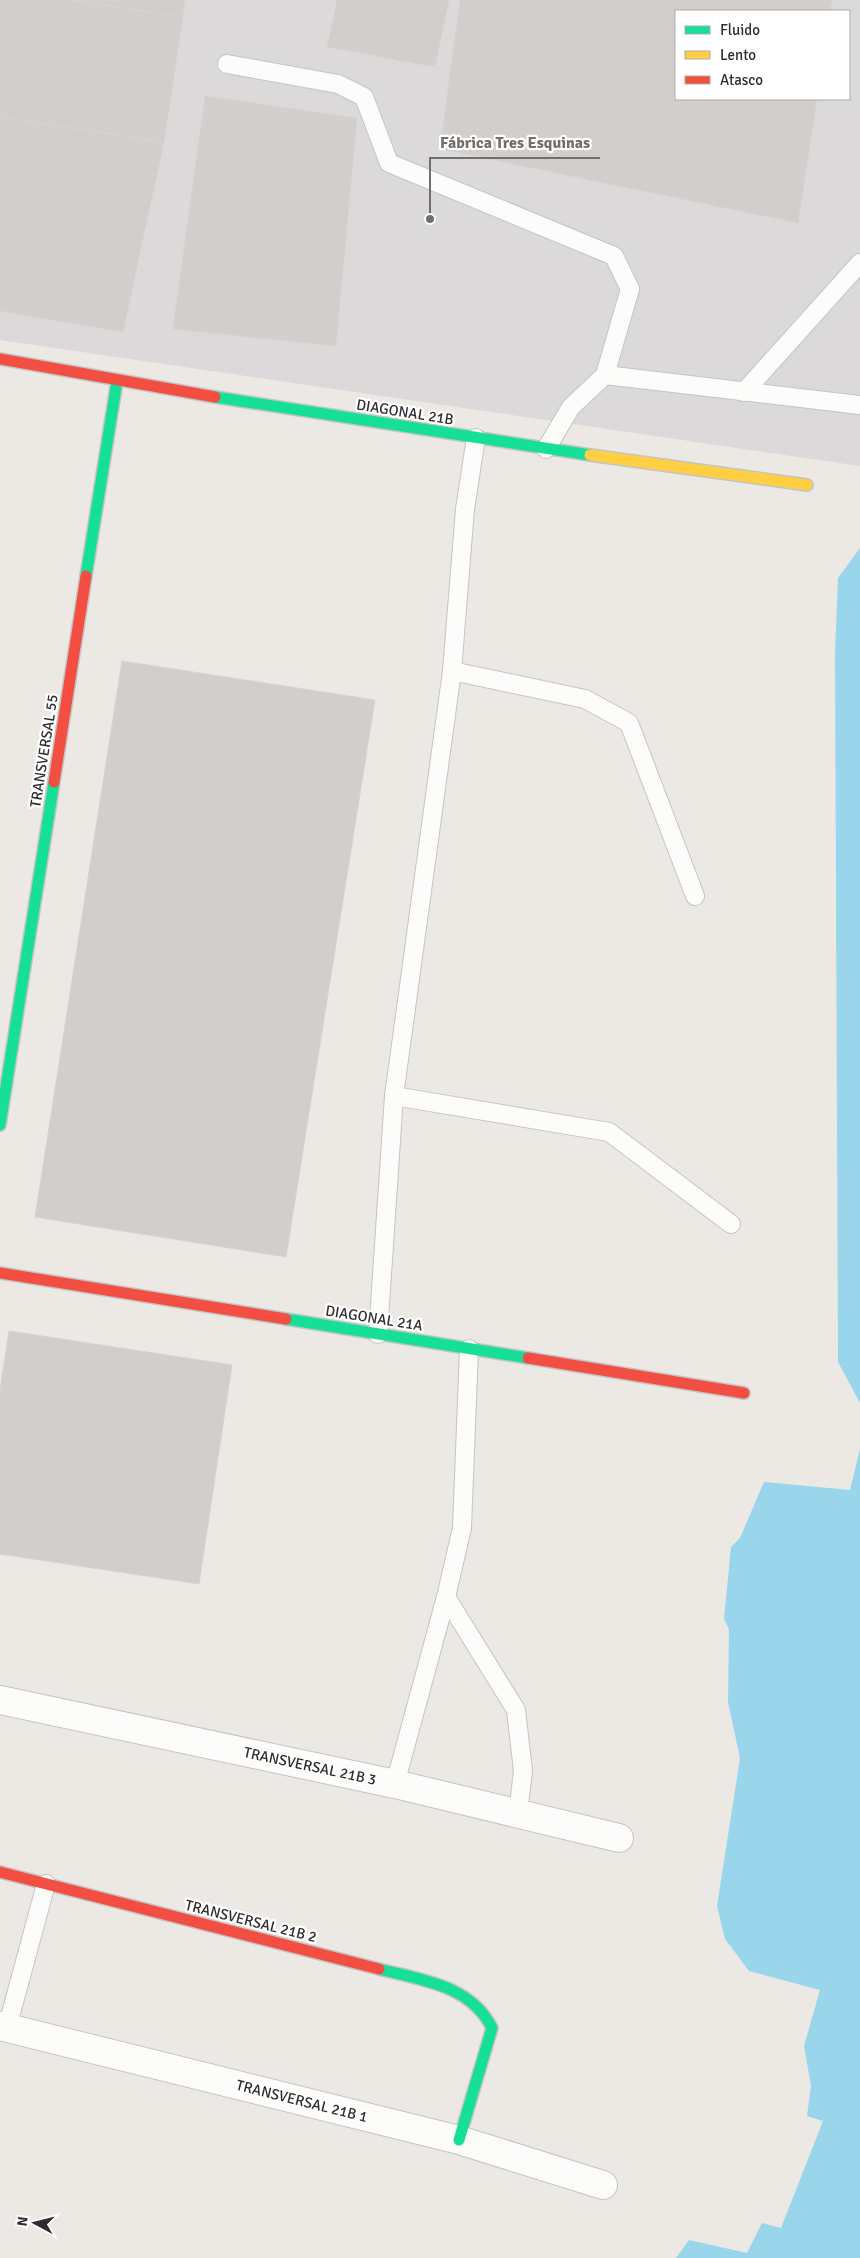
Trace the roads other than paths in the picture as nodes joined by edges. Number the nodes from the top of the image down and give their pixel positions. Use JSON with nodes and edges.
{"nodes":[{"id":1,"x":227,"y":64,"type":"dead end"},
{"id":2,"x":860,"y":263,"type":"edge"},
{"id":3,"x":0,"y":359,"type":"edge"},
{"id":4,"x":605,"y":374,"type":"junction"},
{"id":5,"x":117,"y":381,"type":"junction"},
{"id":6,"x":744,"y":392,"type":"junction"},
{"id":7,"x":860,"y":405,"type":"edge"},
{"id":8,"x":476,"y":438,"type":"junction"},
{"id":9,"x":546,"y":450,"type":"junction"},
{"id":10,"x":807,"y":485,"type":"dead end"},
{"id":11,"x":452,"y":670,"type":"junction"},
{"id":12,"x":695,"y":896,"type":"dead end"},
{"id":13,"x":394,"y":1096,"type":"junction"},
{"id":14,"x":0,"y":1125,"type":"edge"},
{"id":15,"x":731,"y":1224,"type":"dead end"},
{"id":16,"x":0,"y":1273,"type":"edge"},
{"id":17,"x":378,"y":1334,"type":"junction"},
{"id":18,"x":469,"y":1349,"type":"junction"},
{"id":19,"x":744,"y":1393,"type":"dead end"},
{"id":20,"x":446,"y":1597,"type":"junction"},
{"id":21,"x":0,"y":1700,"type":"edge"},
{"id":22,"x":395,"y":1784,"type":"junction"},
{"id":23,"x":518,"y":1813,"type":"junction"},
{"id":24,"x":620,"y":1838,"type":"dead end"},
{"id":25,"x":0,"y":1872,"type":"edge"},
{"id":26,"x":46,"y":1884,"type":"junction"},
{"id":27,"x":3,"y":2027,"type":"edge"},
{"id":28,"x":458,"y":2140,"type":"junction"},
{"id":29,"x":603,"y":2185,"type":"dead end"}],
"edges":[{"from":1,"to":4,"type":"lane"},
{"from":2,"to":6,"type":"lane"},
{"from":3,"to":5,"type":"street","name":"DIAGONAL 21B"},
{"from":4,"to":6,"type":"lane"},
{"from":4,"to":9,"type":"lane"},
{"from":5,"to":8,"type":"street","name":"DIAGONAL 21B"},
{"from":5,"to":14,"type":"street","name":"TRANSVERSAL 55"},
{"from":6,"to":7,"type":"lane"},
{"from":8,"to":9,"type":"street","name":"DIAGONAL 21B"},
{"from":8,"to":11,"type":"lane"},
{"from":9,"to":10,"type":"street","name":"DIAGONAL 21B"},
{"from":11,"to":12,"type":"lane"},
{"from":11,"to":13,"type":"lane"},
{"from":13,"to":15,"type":"lane"},
{"from":13,"to":17,"type":"lane"},
{"from":16,"to":17,"type":"street","name":"DIAGONAL 21A"},
{"from":17,"to":18,"type":"street","name":"DIAGONAL 21A"},
{"from":18,"to":19,"type":"street","name":"DIAGONAL 21A"},
{"from":18,"to":20,"type":"lane"},
{"from":20,"to":22,"type":"lane"},
{"from":20,"to":23,"type":"lane"},
{"from":21,"to":22,"type":"street","name":"TRANSVERSAL 21B 3"},
{"from":22,"to":23,"type":"street","name":"TRANSVERSAL 21B 3"},
{"from":23,"to":24,"type":"street","name":"TRANSVERSAL 21B 3"},
{"from":25,"to":26,"type":"street","name":"TRANSVERSAL 21B 2"},
{"from":26,"to":27,"type":"lane"},
{"from":26,"to":28,"type":"street","name":"TRANSVERSAL 21B 2"},
{"from":27,"to":28,"type":"street","name":"TRANSVERSAL 21B 1"},
{"from":28,"to":29,"type":"street","name":"TRANSVERSAL 21B 1"}]}
